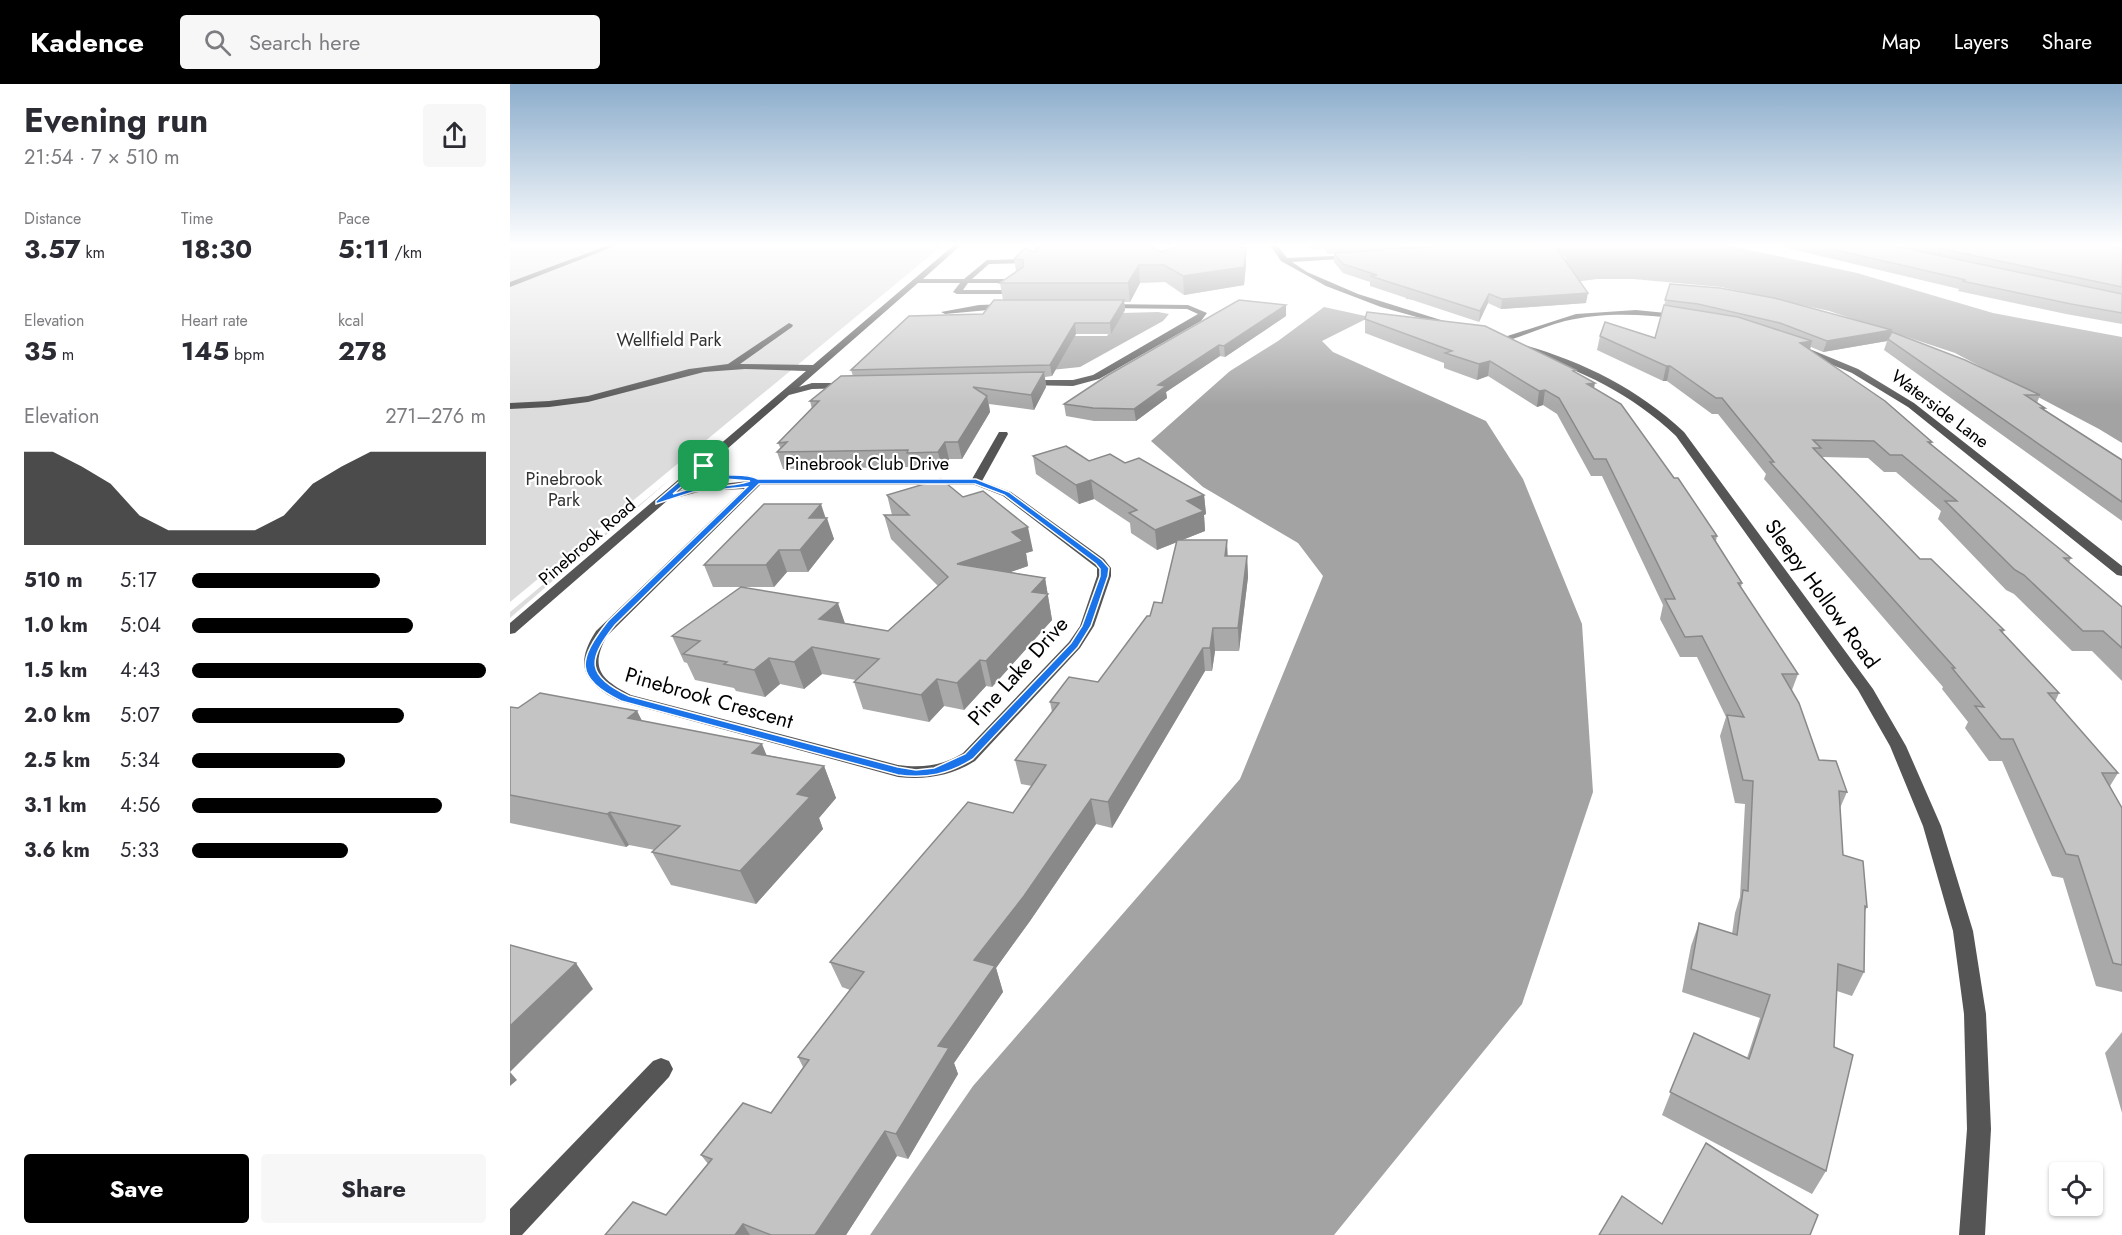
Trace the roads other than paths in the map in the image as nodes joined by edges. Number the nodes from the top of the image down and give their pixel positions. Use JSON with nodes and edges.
{"nodes":[{"id":1,"x":896,"y":299,"type":"edge"},
{"id":2,"x":1372,"y":299,"type":"edge"},
{"id":3,"x":1015,"y":306,"type":"edge"},
{"id":4,"x":1097,"y":306,"type":"edge"},
{"id":5,"x":945,"y":312,"type":"dead end"},
{"id":6,"x":1694,"y":318,"type":"edge"},
{"id":7,"x":789,"y":325,"type":"dead end"},
{"id":8,"x":1467,"y":330,"type":"edge"},
{"id":9,"x":1790,"y":344,"type":"edge"},
{"id":10,"x":729,"y":368,"type":"junction"},
{"id":11,"x":813,"y":370,"type":"junction"},
{"id":12,"x":1017,"y":383,"type":"edge"},
{"id":13,"x":786,"y":393,"type":"junction"},
{"id":14,"x":510,"y":406,"type":"edge"},
{"id":15,"x":1003,"y":434,"type":"dead end"},
{"id":16,"x":705,"y":462,"type":"junction"},
{"id":17,"x":757,"y":482,"type":"junction"},
{"id":18,"x":976,"y":482,"type":"junction"},
{"id":19,"x":659,"y":503,"type":"junction"},
{"id":20,"x":2122,"y":572,"type":"edge"},
{"id":21,"x":510,"y":630,"type":"edge"},
{"id":22,"x":935,"y":772,"type":"joint"},
{"id":23,"x":661,"y":1069,"type":"dead end"},
{"id":24,"x":510,"y":1228,"type":"edge"},
{"id":25,"x":1971,"y":1235,"type":"edge"}],
"edges":[{"from":1,"to":11,"type":"street","name":"Pinebrook Road"},
{"from":2,"to":8,"type":"street"},
{"from":3,"to":5,"type":"street"},
{"from":4,"to":12,"type":"street"},
{"from":6,"to":25,"type":"street","name":"Sleepy Hollow Road"},
{"from":7,"to":10,"type":"street"},
{"from":9,"to":20,"type":"street","name":"Waterside Lane"},
{"from":10,"to":11,"type":"street"},
{"from":10,"to":14,"type":"street"},
{"from":11,"to":13,"type":"street","name":"Pinebrook Road"},
{"from":11,"to":13,"type":"street"},
{"from":13,"to":16,"type":"street","name":"Pinebrook Road"},
{"from":15,"to":18,"type":"street"},
{"from":16,"to":17,"type":"street","name":"Pinebrook Club Drive"},
{"from":16,"to":19,"type":"street","name":"Pinebrook Road"},
{"from":17,"to":18,"type":"street","name":"Pinebrook Club Drive"},
{"from":17,"to":19,"type":"street","name":"Pinebrook Club Drive"},
{"from":17,"to":22,"type":"street","name":"Pinebrook Crescent"},
{"from":18,"to":22,"type":"street","name":"Pine Lake Drive"},
{"from":19,"to":21,"type":"street","name":"Pinebrook Road"},
{"from":23,"to":24,"type":"street"}]}
